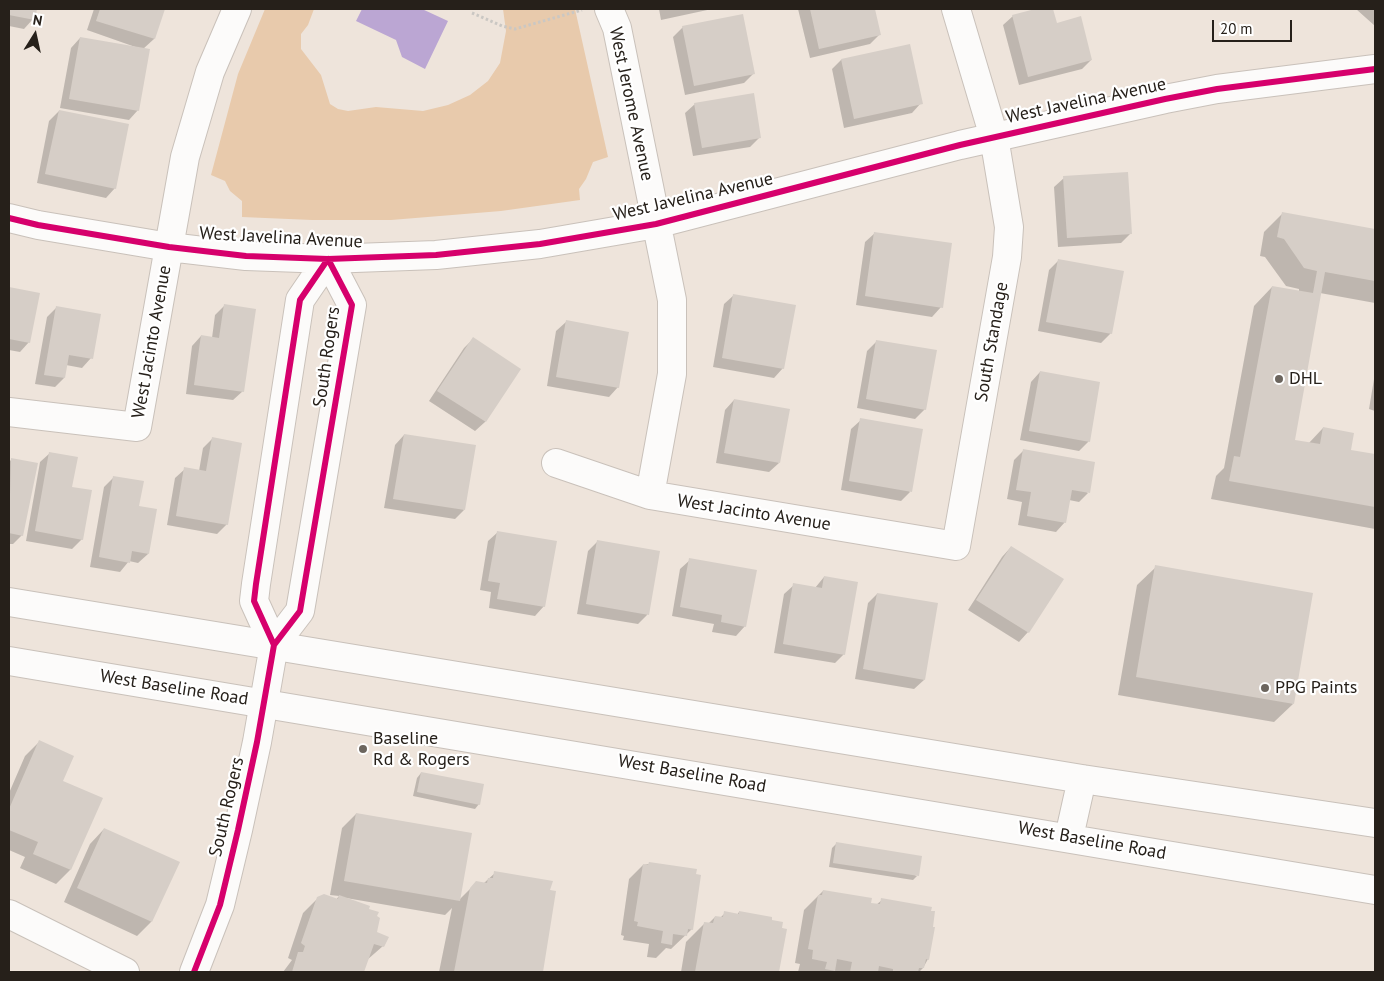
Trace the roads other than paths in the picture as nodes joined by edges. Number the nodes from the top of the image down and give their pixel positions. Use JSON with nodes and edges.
{"nodes":[{"id":1,"x":237,"y":9,"type":"edge"},
{"id":2,"x":609,"y":9,"type":"edge"},
{"id":3,"x":938,"y":9,"type":"edge"},
{"id":4,"x":954,"y":9,"type":"edge"},
{"id":5,"x":1375,"y":69,"type":"edge"},
{"id":6,"x":994,"y":137,"type":"junction"},
{"id":7,"x":9,"y":218,"type":"edge"},
{"id":8,"x":656,"y":224,"type":"junction"},
{"id":9,"x":169,"y":247,"type":"junction"},
{"id":10,"x":328,"y":259,"type":"junction"},
{"id":11,"x":9,"y":412,"type":"edge"},
{"id":12,"x":556,"y":463,"type":"dead end"},
{"id":13,"x":650,"y":495,"type":"junction"},
{"id":14,"x":956,"y":546,"type":"joint"},
{"id":15,"x":9,"y":602,"type":"edge"},
{"id":16,"x":274,"y":645,"type":"junction"},
{"id":17,"x":9,"y":661,"type":"edge"},
{"id":18,"x":264,"y":702,"type":"junction"},
{"id":19,"x":1082,"y":780,"type":"junction"},
{"id":20,"x":1375,"y":823,"type":"edge"},
{"id":21,"x":1070,"y":837,"type":"junction"},
{"id":22,"x":1375,"y":890,"type":"edge"},
{"id":23,"x":9,"y":914,"type":"edge"},
{"id":24,"x":126,"y":972,"type":"edge"},
{"id":25,"x":194,"y":972,"type":"edge"}],
"edges":[{"from":1,"to":9,"type":"street"},
{"from":2,"to":8,"type":"street","name":"West Jerome Avenue"},
{"from":3,"to":4,"type":"street"},
{"from":4,"to":6,"type":"street","name":"South Standage"},
{"from":5,"to":6,"type":"street","name":"West Javelina Avenue"},
{"from":6,"to":8,"type":"street","name":"West Javelina Avenue"},
{"from":6,"to":14,"type":"street","name":"South Standage"},
{"from":7,"to":9,"type":"street","name":"West Javelina Avenue"},
{"from":8,"to":10,"type":"street","name":"West Javelina Avenue"},
{"from":8,"to":13,"type":"street","name":"West Jerome Avenue"},
{"from":9,"to":10,"type":"street","name":"West Javelina Avenue"},
{"from":9,"to":11,"type":"street","name":"West Jacinto Avenue"},
{"from":10,"to":16,"type":"street","name":"South Rogers"},
{"from":10,"to":16,"type":"street","name":"South Rogers"},
{"from":12,"to":13,"type":"street","name":"West Jacinto Avenue"},
{"from":13,"to":14,"type":"street","name":"West Jacinto Avenue"},
{"from":15,"to":16,"type":"street"},
{"from":16,"to":18,"type":"street","name":"South Rogers"},
{"from":16,"to":19,"type":"street"},
{"from":17,"to":18,"type":"street","name":"West Baseline Road"},
{"from":18,"to":21,"type":"street","name":"West Baseline Road"},
{"from":18,"to":25,"type":"street","name":"South Rogers"},
{"from":19,"to":20,"type":"street"},
{"from":19,"to":21,"type":"street"},
{"from":21,"to":22,"type":"street","name":"West Baseline Road"},
{"from":23,"to":24,"type":"street"}]}
